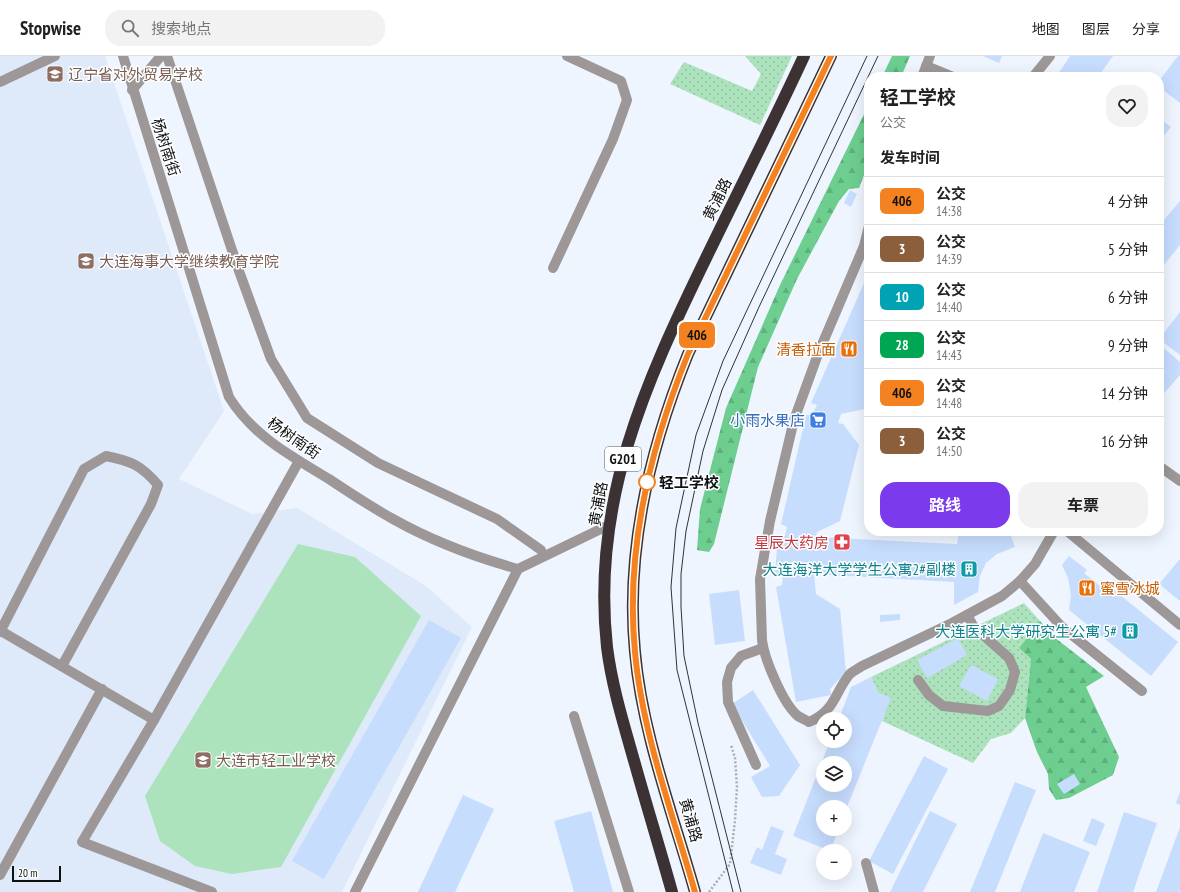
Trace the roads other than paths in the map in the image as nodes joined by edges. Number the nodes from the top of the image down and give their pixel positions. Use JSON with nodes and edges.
{"nodes":[{"id":1,"x":55,"y":56,"type":"edge"},
{"id":2,"x":123,"y":56,"type":"edge"},
{"id":3,"x":161,"y":56,"type":"edge"},
{"id":4,"x":167,"y":56,"type":"edge"},
{"id":5,"x":567,"y":56,"type":"edge"},
{"id":6,"x":804,"y":56,"type":"edge"},
{"id":7,"x":831,"y":56,"type":"edge"},
{"id":8,"x":1050,"y":56,"type":"edge"},
{"id":9,"x":928,"y":61,"type":"edge"},
{"id":10,"x":924,"y":72,"type":"edge"},
{"id":11,"x":945,"y":72,"type":"edge"},
{"id":12,"x":1037,"y":72,"type":"edge"},
{"id":13,"x":0,"y":82,"type":"edge"},
{"id":14,"x":132,"y":90,"type":"junction"},
{"id":15,"x":864,"y":246,"type":"edge"},
{"id":16,"x":553,"y":268,"type":"dead end"},
{"id":17,"x":299,"y":461,"type":"junction"},
{"id":18,"x":1164,"y":470,"type":"edge"},
{"id":19,"x":1180,"y":481,"type":"edge"},
{"id":20,"x":609,"y":525,"type":"junction"},
{"id":21,"x":1051,"y":536,"type":"edge"},
{"id":22,"x":1073,"y":536,"type":"edge"},
{"id":23,"x":541,"y":550,"type":"dead end"},
{"id":24,"x":518,"y":569,"type":"junction"},
{"id":25,"x":1020,"y":581,"type":"junction"},
{"id":26,"x":967,"y":614,"type":"junction"},
{"id":27,"x":1180,"y":624,"type":"edge"},
{"id":28,"x":0,"y":631,"type":"edge"},
{"id":29,"x":763,"y":648,"type":"junction"},
{"id":30,"x":62,"y":666,"type":"junction"},
{"id":31,"x":918,"y":680,"type":"dead end"},
{"id":32,"x":102,"y":690,"type":"junction"},
{"id":33,"x":1142,"y":691,"type":"dead end"},
{"id":34,"x":574,"y":716,"type":"dead end"},
{"id":35,"x":154,"y":720,"type":"junction"},
{"id":36,"x":756,"y":765,"type":"dead end"},
{"id":37,"x":866,"y":863,"type":"dead end"},
{"id":38,"x":0,"y":874,"type":"edge"},
{"id":39,"x":212,"y":892,"type":"edge"},
{"id":40,"x":355,"y":892,"type":"edge"},
{"id":41,"x":629,"y":892,"type":"edge"},
{"id":42,"x":672,"y":892,"type":"edge"},
{"id":43,"x":695,"y":892,"type":"edge"},
{"id":44,"x":874,"y":892,"type":"edge"}],
"edges":[{"from":1,"to":13,"type":"street"},
{"from":2,"to":14,"type":"street","name":"杨树南街"},
{"from":3,"to":14,"type":"street"},
{"from":4,"to":23,"type":"street"},
{"from":5,"to":16,"type":"street"},
{"from":6,"to":20,"type":"highway","name":"黄浦路","number":"G201"},
{"from":7,"to":43,"type":"highway","name":"黄浦路","number":"G201"},
{"from":8,"to":12,"type":"street"},
{"from":9,"to":10,"type":"street"},
{"from":9,"to":11,"type":"street"},
{"from":14,"to":17,"type":"street","name":"杨树南街"},
{"from":15,"to":29,"type":"street"},
{"from":17,"to":24,"type":"street","name":"杨树南街"},
{"from":17,"to":35,"type":"street"},
{"from":18,"to":19,"type":"street"},
{"from":20,"to":24,"type":"street"},
{"from":20,"to":42,"type":"highway","name":"黄浦路","number":"G201"},
{"from":21,"to":25,"type":"street"},
{"from":22,"to":27,"type":"street"},
{"from":24,"to":40,"type":"street"},
{"from":25,"to":26,"type":"street"},
{"from":25,"to":33,"type":"street"},
{"from":26,"to":29,"type":"street"},
{"from":26,"to":31,"type":"street"},
{"from":28,"to":30,"type":"street"},
{"from":28,"to":30,"type":"street"},
{"from":29,"to":36,"type":"street"},
{"from":30,"to":32,"type":"street"},
{"from":32,"to":35,"type":"street"},
{"from":32,"to":38,"type":"street"},
{"from":34,"to":41,"type":"street"},
{"from":35,"to":39,"type":"street"},
{"from":37,"to":44,"type":"street"}]}
